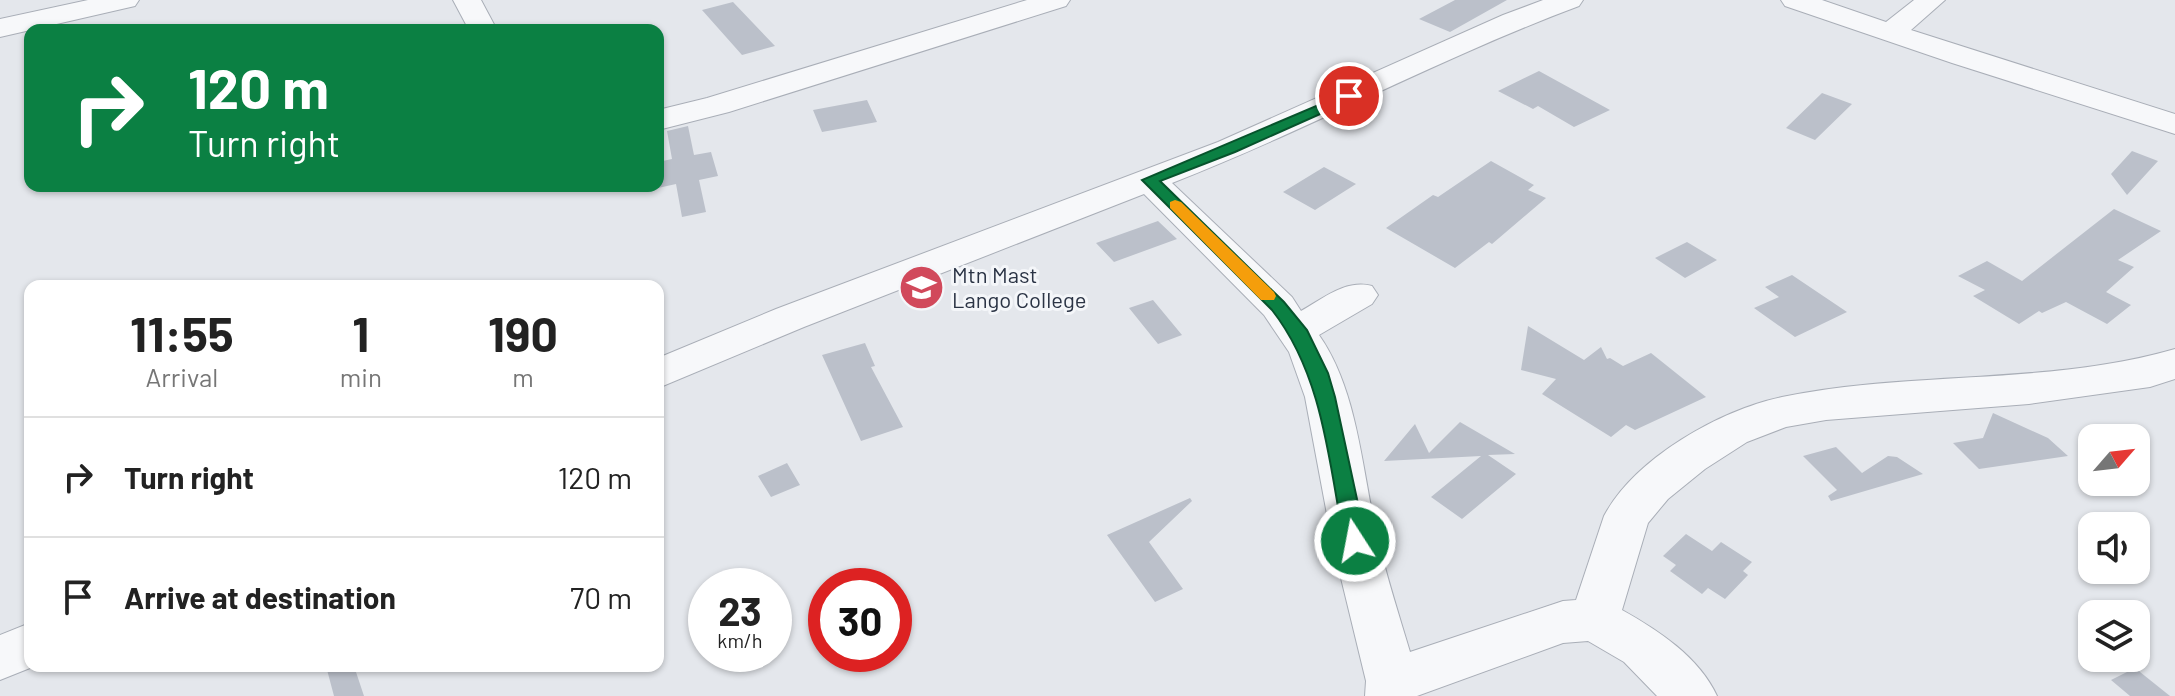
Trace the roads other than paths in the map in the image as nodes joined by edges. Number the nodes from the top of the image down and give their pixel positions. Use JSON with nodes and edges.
{"nodes":[{"id":1,"x":125,"y":0,"type":"edge"},
{"id":2,"x":467,"y":0,"type":"edge"},
{"id":3,"x":1056,"y":0,"type":"edge"},
{"id":4,"x":1569,"y":0,"type":"edge"},
{"id":5,"x":1795,"y":0,"type":"edge"},
{"id":6,"x":1931,"y":0,"type":"edge"},
{"id":7,"x":480,"y":24,"type":"edge"},
{"id":8,"x":0,"y":28,"type":"edge"},
{"id":9,"x":1890,"y":33,"type":"junction"},
{"id":10,"x":664,"y":118,"type":"edge"},
{"id":11,"x":2175,"y":124,"type":"edge"},
{"id":12,"x":1149,"y":180,"type":"junction"},
{"id":13,"x":1359,"y":295,"type":"dead end"},
{"id":14,"x":1298,"y":330,"type":"junction"},
{"id":15,"x":2175,"y":363,"type":"edge"},
{"id":16,"x":664,"y":371,"type":"edge"},
{"id":17,"x":1594,"y":619,"type":"junction"},
{"id":18,"x":24,"y":648,"type":"edge"},
{"id":19,"x":0,"y":658,"type":"edge"},
{"id":20,"x":1392,"y":689,"type":"edge"},
{"id":21,"x":1691,"y":696,"type":"edge"}],
"edges":[{"from":1,"to":8,"type":"street"},
{"from":2,"to":7,"type":"street"},
{"from":3,"to":10,"type":"street"},
{"from":4,"to":12,"type":"street"},
{"from":5,"to":9,"type":"street"},
{"from":6,"to":9,"type":"street"},
{"from":9,"to":11,"type":"street"},
{"from":12,"to":14,"type":"street"},
{"from":12,"to":16,"type":"street"},
{"from":13,"to":14,"type":"street"},
{"from":14,"to":20,"type":"street"},
{"from":15,"to":17,"type":"street"},
{"from":17,"to":20,"type":"street"},
{"from":17,"to":21,"type":"street"},
{"from":18,"to":19,"type":"street"}]}
